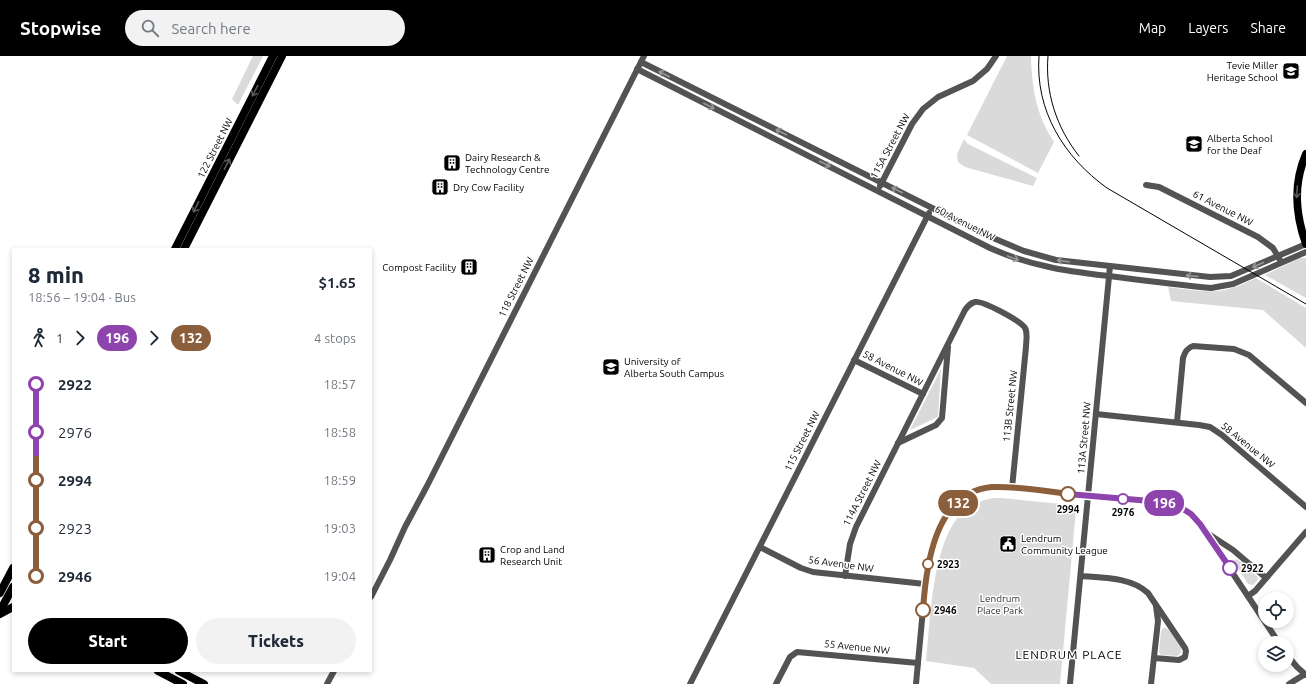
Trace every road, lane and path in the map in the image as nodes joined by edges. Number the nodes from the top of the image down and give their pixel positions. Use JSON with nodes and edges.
{"nodes":[{"id":1,"x":273,"y":56,"type":"edge"},
{"id":2,"x":282,"y":56,"type":"edge"},
{"id":3,"x":996,"y":56,"type":"edge"},
{"id":4,"x":642,"y":59,"type":"edge"},
{"id":5,"x":637,"y":69,"type":"junction"},
{"id":6,"x":1306,"y":154,"type":"edge"},
{"id":7,"x":882,"y":183,"type":"junction"},
{"id":8,"x":1146,"y":185,"type":"dead end"},
{"id":9,"x":878,"y":191,"type":"junction"},
{"id":10,"x":932,"y":208,"type":"junction"},
{"id":11,"x":928,"y":216,"type":"junction"},
{"id":12,"x":1306,"y":244,"type":"edge"},
{"id":13,"x":176,"y":248,"type":"edge"},
{"id":14,"x":185,"y":248,"type":"edge"},
{"id":15,"x":1306,"y":252,"type":"edge"},
{"id":16,"x":1278,"y":256,"type":"junction"},
{"id":17,"x":1282,"y":263,"type":"junction"},
{"id":18,"x":1110,"y":266,"type":"junction"},
{"id":19,"x":1109,"y":276,"type":"junction"},
{"id":20,"x":1024,"y":327,"type":"joint"},
{"id":21,"x":949,"y":343,"type":"junction"},
{"id":22,"x":854,"y":360,"type":"junction"},
{"id":23,"x":923,"y":394,"type":"junction"},
{"id":24,"x":1306,"y":403,"type":"edge"},
{"id":25,"x":1096,"y":414,"type":"junction"},
{"id":26,"x":1177,"y":422,"type":"junction"},
{"id":27,"x":898,"y":444,"type":"junction"},
{"id":28,"x":1012,"y":488,"type":"junction"},
{"id":29,"x":1088,"y":496,"type":"junction"},
{"id":30,"x":1306,"y":507,"type":"edge"},
{"id":31,"x":1306,"y":532,"type":"edge"},
{"id":32,"x":1207,"y":533,"type":"junction"},
{"id":33,"x":760,"y":547,"type":"junction"},
{"id":34,"x":12,"y":571,"type":"edge"},
{"id":35,"x":845,"y":576,"type":"junction"},
{"id":36,"x":1081,"y":576,"type":"junction"},
{"id":37,"x":1266,"y":578,"type":"junction"},
{"id":38,"x":925,"y":584,"type":"junction"},
{"id":39,"x":7,"y":588,"type":"edge"},
{"id":40,"x":372,"y":595,"type":"edge"},
{"id":41,"x":1248,"y":596,"type":"junction"},
{"id":42,"x":1156,"y":604,"type":"junction"},
{"id":43,"x":12,"y":607,"type":"edge"},
{"id":44,"x":0,"y":612,"type":"edge"},
{"id":45,"x":1274,"y":636,"type":"edge"},
{"id":46,"x":1154,"y":658,"type":"junction"},
{"id":47,"x":918,"y":663,"type":"junction"},
{"id":48,"x":1294,"y":664,"type":"edge"},
{"id":49,"x":160,"y":672,"type":"edge"},
{"id":50,"x":182,"y":672,"type":"edge"},
{"id":51,"x":333,"y":672,"type":"edge"},
{"id":52,"x":1305,"y":674,"type":"edge"},
{"id":53,"x":183,"y":684,"type":"edge"},
{"id":54,"x":204,"y":684,"type":"edge"},
{"id":55,"x":327,"y":684,"type":"edge"},
{"id":56,"x":690,"y":684,"type":"edge"},
{"id":57,"x":776,"y":684,"type":"edge"},
{"id":58,"x":916,"y":684,"type":"edge"},
{"id":59,"x":1070,"y":684,"type":"edge"},
{"id":60,"x":1151,"y":684,"type":"edge"},
{"id":61,"x":1289,"y":684,"type":"edge"}],
"edges":[{"from":1,"to":13,"type":"main road","name":"122 Street NW","one_way":true},
{"from":14,"to":2,"type":"main road","name":"122 Street NW","one_way":true},
{"from":3,"to":7,"type":"street","name":"115A Street NW"},
{"from":4,"to":5,"type":"street","name":"118 Street NW"},
{"from":7,"to":4,"type":"street","name":"60 Avenue NW","one_way":true},
{"from":5,"to":9,"type":"street","name":"60 Avenue NW","one_way":true},
{"from":5,"to":40,"type":"street","name":"118 Street NW"},
{"from":6,"to":12,"type":"main road","one_way":true},
{"from":7,"to":9,"type":"street","name":"115A Street NW"},
{"from":10,"to":7,"type":"street","name":"60 Avenue NW","one_way":true},
{"from":8,"to":16,"type":"street","name":"61 Avenue NW"},
{"from":9,"to":11,"type":"street","name":"60 Avenue NW"},
{"from":10,"to":11,"type":"street","name":"115 Street NW"},
{"from":18,"to":10,"type":"street","name":"60 Avenue NW","one_way":true},
{"from":11,"to":19,"type":"street","name":"60 Avenue NW","one_way":true},
{"from":11,"to":22,"type":"street","name":"115 Street NW"},
{"from":12,"to":16,"type":"street","name":"60 Avenue NW"},
{"from":15,"to":17,"type":"street","name":"60 Avenue NW"},
{"from":16,"to":17,"type":"street","name":"61 Avenue NW"},
{"from":16,"to":18,"type":"street","name":"60 Avenue NW","one_way":true},
{"from":17,"to":19,"type":"street","name":"60 Avenue NW"},
{"from":18,"to":19,"type":"street","name":"113A Street NW"},
{"from":19,"to":25,"type":"street","name":"113A Street NW"},
{"from":20,"to":21,"type":"street","name":"114A Street NW"},
{"from":20,"to":28,"type":"street","name":"113B Street NW"},
{"from":21,"to":23,"type":"street","name":"114A Street NW"},
{"from":21,"to":27,"type":"street","name":"114A Street NW"},
{"from":22,"to":23,"type":"street","name":"58 Avenue NW"},
{"from":22,"to":33,"type":"street","name":"115 Street NW"},
{"from":23,"to":27,"type":"street","name":"114A Street NW"},
{"from":24,"to":26,"type":"street"},
{"from":25,"to":26,"type":"street","name":"58 Avenue NW"},
{"from":25,"to":29,"type":"street","name":"113A Street NW"},
{"from":26,"to":30,"type":"street","name":"58 Avenue NW"},
{"from":27,"to":35,"type":"street","name":"114A Street NW"},
{"from":28,"to":29,"type":"street"},
{"from":28,"to":38,"type":"street"},
{"from":29,"to":32,"type":"street"},
{"from":29,"to":36,"type":"street","name":"113A Street NW"},
{"from":31,"to":37,"type":"street"},
{"from":32,"to":37,"type":"street"},
{"from":32,"to":41,"type":"street"},
{"from":33,"to":35,"type":"street","name":"56 Avenue NW"},
{"from":33,"to":56,"type":"street","name":"115 Street NW"},
{"from":34,"to":39,"type":"main road"},
{"from":35,"to":38,"type":"street","name":"56 Avenue NW"},
{"from":36,"to":42,"type":"street"},
{"from":36,"to":59,"type":"street","name":"113A Street NW"},
{"from":37,"to":41,"type":"street"},
{"from":38,"to":47,"type":"street"},
{"from":39,"to":44,"type":"main road"},
{"from":41,"to":45,"type":"street"},
{"from":42,"to":46,"type":"street"},
{"from":42,"to":46,"type":"street"},
{"from":43,"to":44,"type":"main road"},
{"from":46,"to":60,"type":"street"},
{"from":47,"to":57,"type":"street","name":"55 Avenue NW"},
{"from":47,"to":58,"type":"street"},
{"from":48,"to":52,"type":"street"},
{"from":49,"to":53,"type":"main road"},
{"from":50,"to":54,"type":"main road"},
{"from":51,"to":55,"type":"street"},
{"from":52,"to":61,"type":"street"}]}
